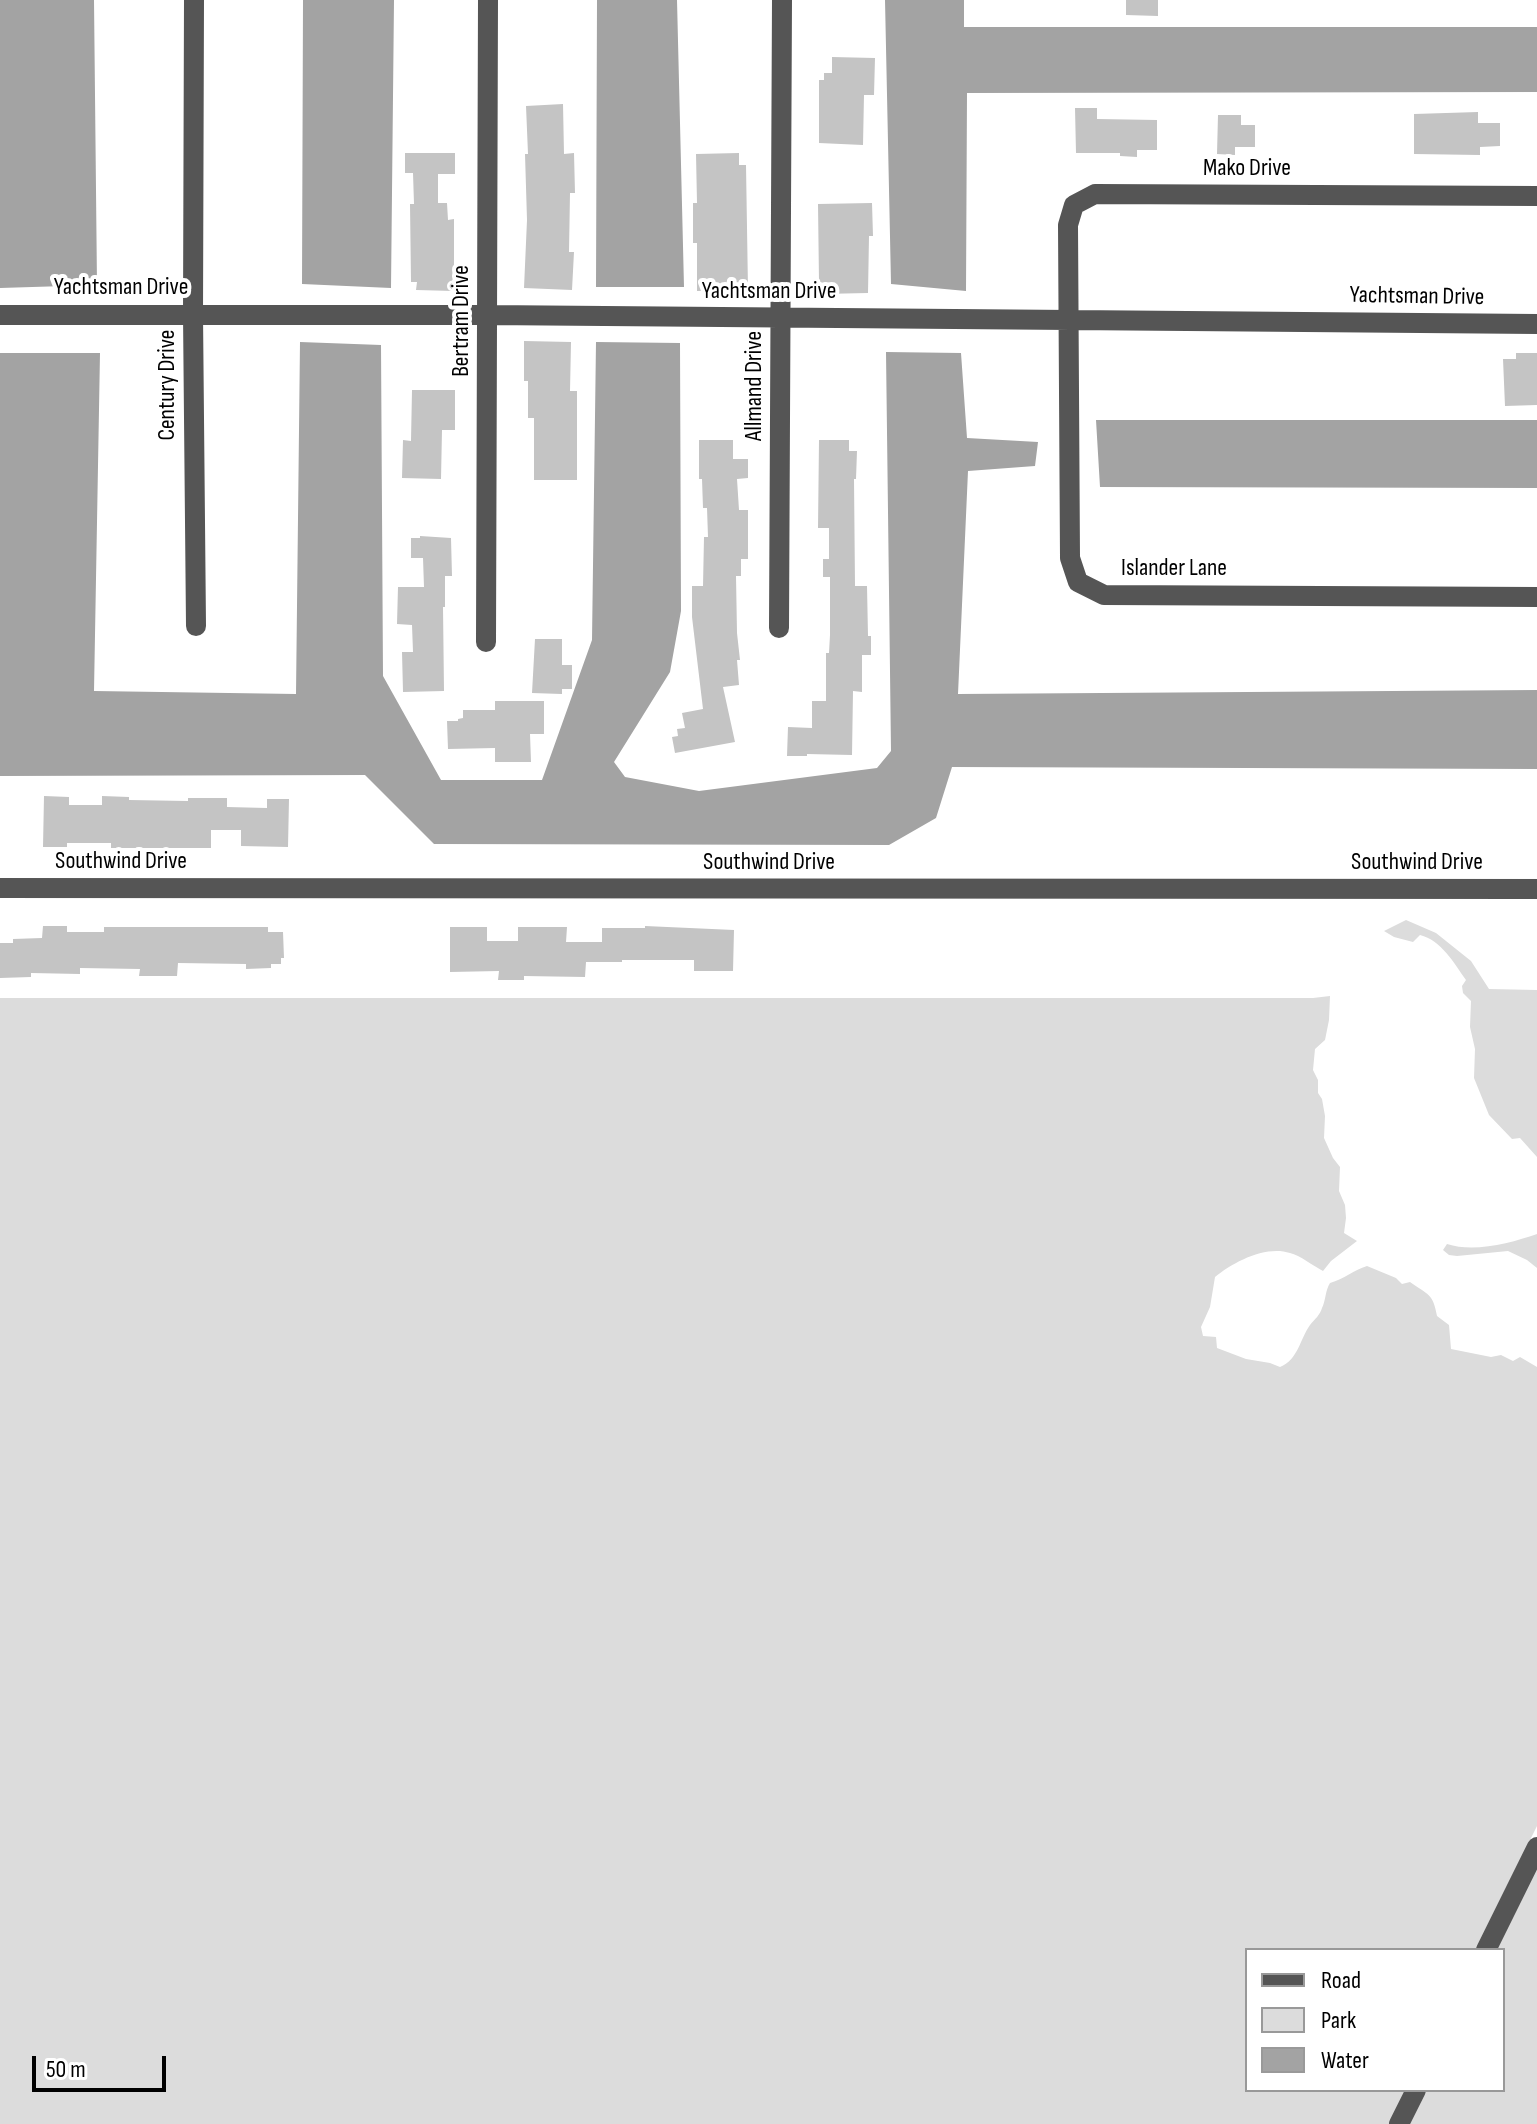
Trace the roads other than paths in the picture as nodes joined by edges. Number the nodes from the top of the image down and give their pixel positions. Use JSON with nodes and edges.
{"nodes":[{"id":1,"x":194,"y":0,"type":"edge"},
{"id":2,"x":488,"y":0,"type":"edge"},
{"id":3,"x":782,"y":0,"type":"edge"},
{"id":4,"x":1537,"y":196,"type":"edge"},
{"id":5,"x":193,"y":314,"type":"junction"},
{"id":6,"x":0,"y":315,"type":"edge"},
{"id":7,"x":488,"y":315,"type":"junction"},
{"id":8,"x":781,"y":318,"type":"junction"},
{"id":9,"x":1069,"y":319,"type":"junction"},
{"id":10,"x":1537,"y":324,"type":"edge"},
{"id":11,"x":1537,"y":597,"type":"edge"},
{"id":12,"x":196,"y":626,"type":"dead end"},
{"id":13,"x":779,"y":628,"type":"dead end"},
{"id":14,"x":486,"y":642,"type":"dead end"},
{"id":15,"x":0,"y":888,"type":"edge"},
{"id":16,"x":1537,"y":889,"type":"edge"},
{"id":17,"x":1537,"y":1847,"type":"edge"},
{"id":18,"x":1487,"y":1948,"type":"edge"},
{"id":19,"x":1415,"y":2092,"type":"edge"},
{"id":20,"x":1399,"y":2124,"type":"edge"}],
"edges":[{"from":1,"to":5,"type":"street","name":"Century Drive"},
{"from":2,"to":7,"type":"street","name":"Bertram Drive"},
{"from":3,"to":8,"type":"street","name":"Allmand Drive"},
{"from":4,"to":9,"type":"street","name":"Mako Drive"},
{"from":5,"to":6,"type":"street","name":"Yachtsman Drive"},
{"from":5,"to":7,"type":"street","name":"Yachtsman Drive"},
{"from":5,"to":12,"type":"street","name":"Century Drive"},
{"from":7,"to":8,"type":"street","name":"Yachtsman Drive"},
{"from":7,"to":14,"type":"street","name":"Bertram Drive"},
{"from":8,"to":9,"type":"street","name":"Yachtsman Drive"},
{"from":8,"to":13,"type":"street","name":"Allmand Drive"},
{"from":9,"to":10,"type":"street","name":"Yachtsman Drive"},
{"from":9,"to":11,"type":"street","name":"Islander Lane"},
{"from":15,"to":16,"type":"street","name":"Southwind Drive"},
{"from":17,"to":18,"type":"street"},
{"from":19,"to":20,"type":"street"}]}
